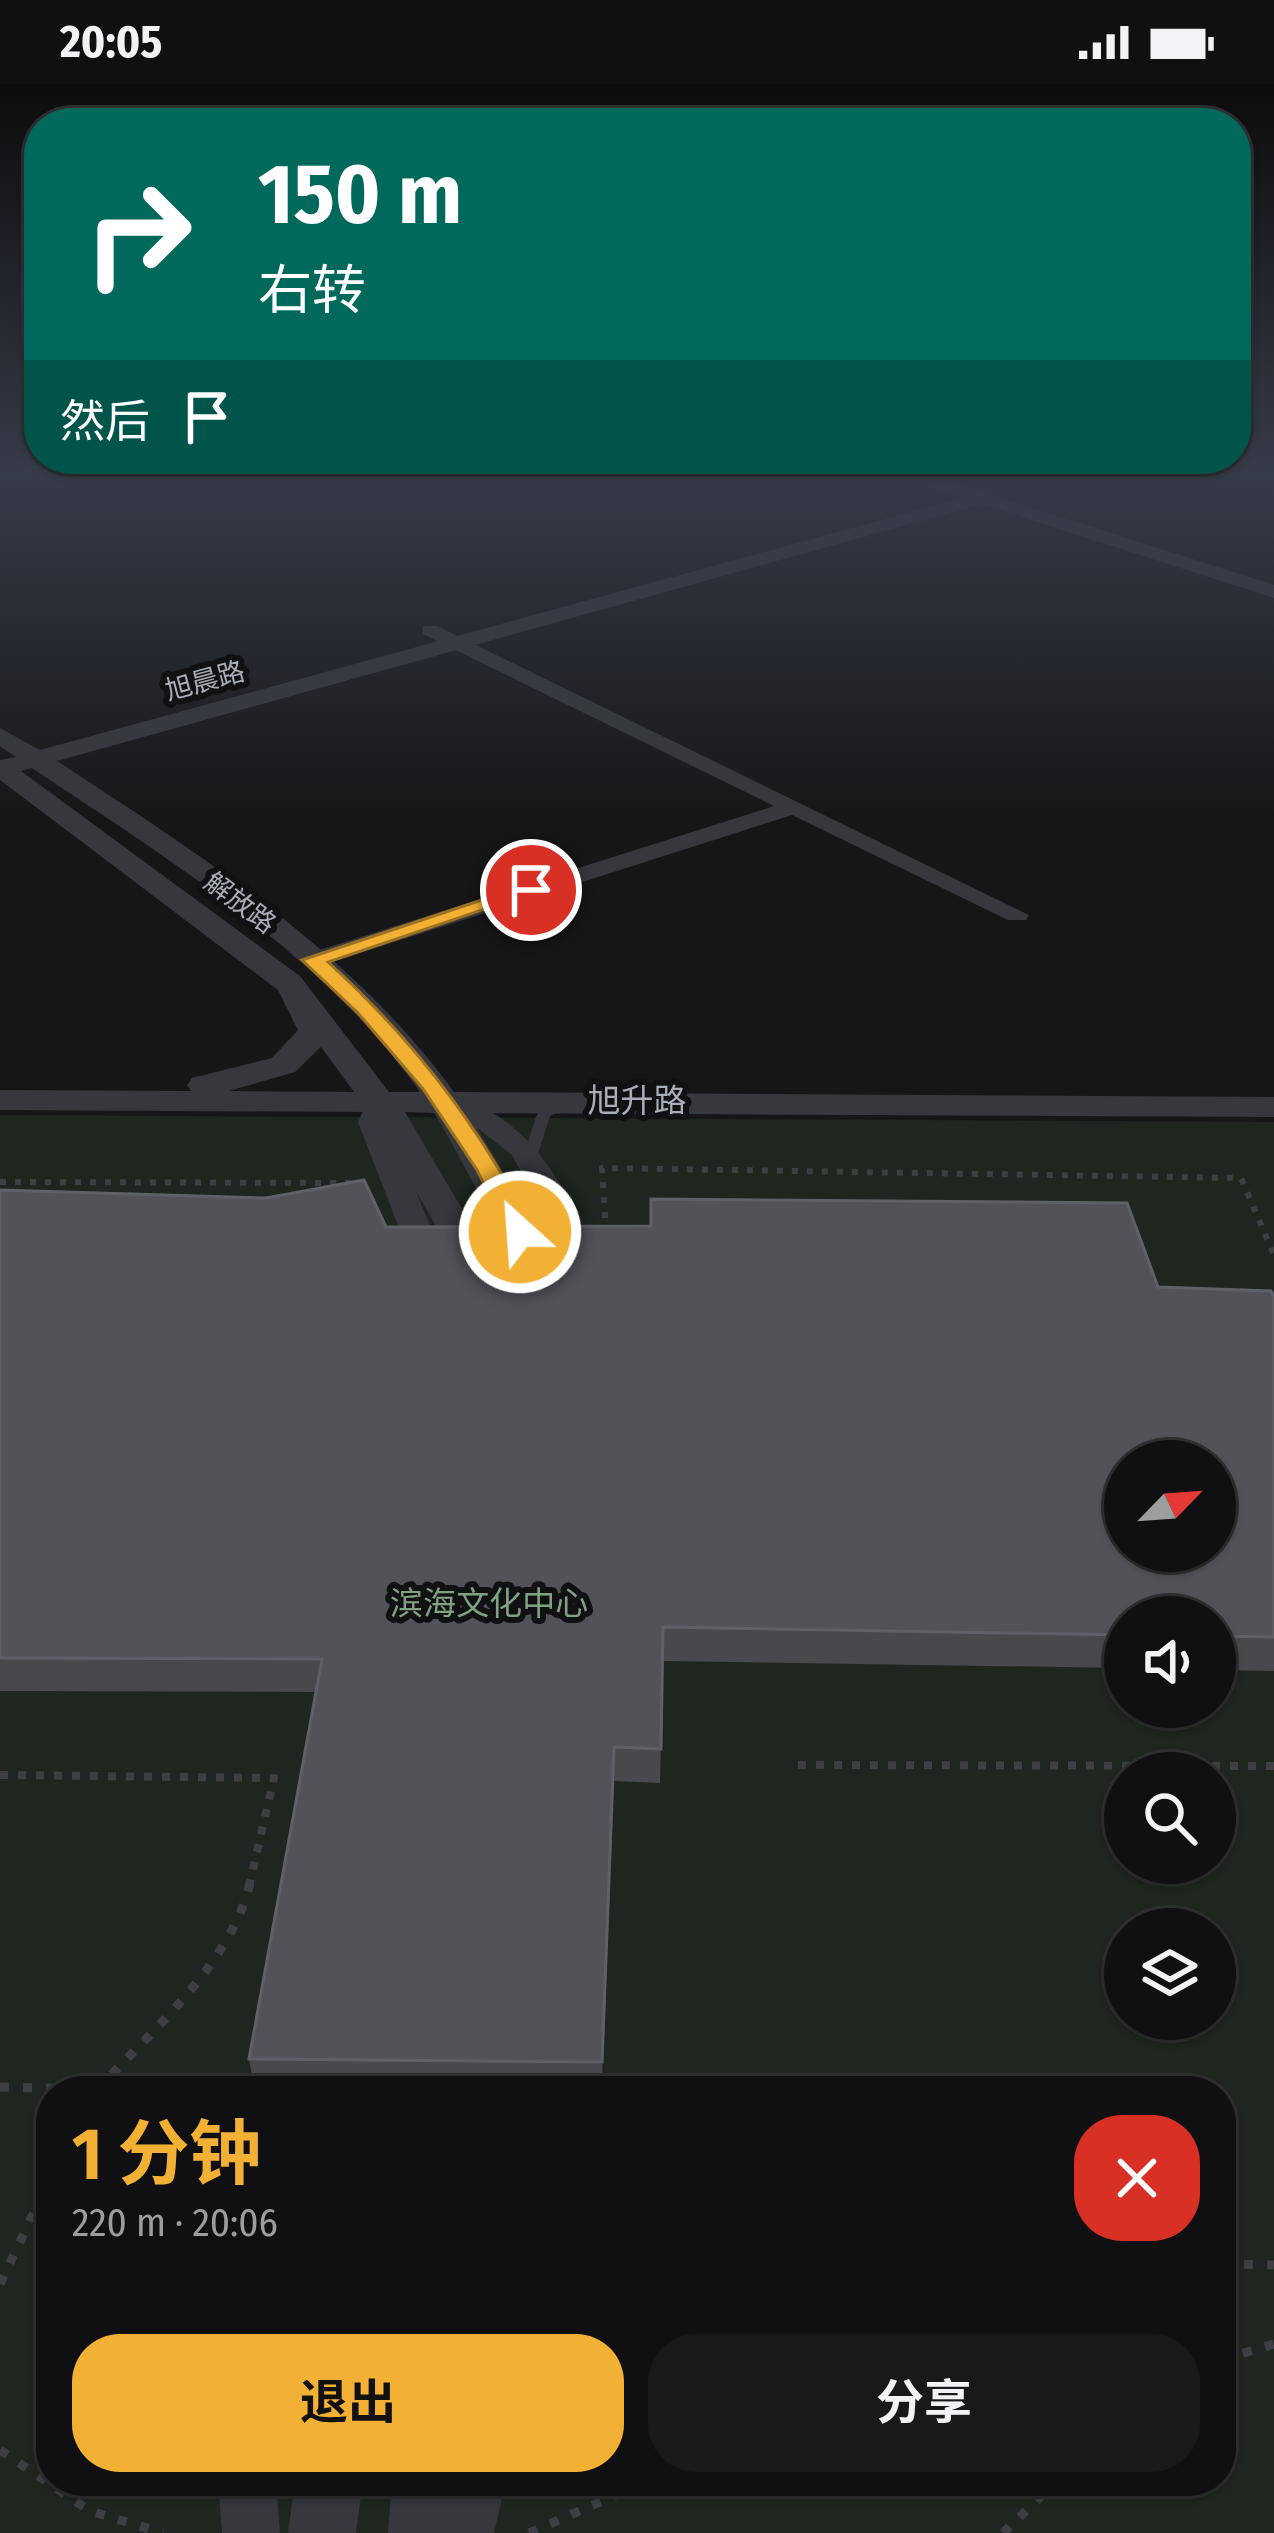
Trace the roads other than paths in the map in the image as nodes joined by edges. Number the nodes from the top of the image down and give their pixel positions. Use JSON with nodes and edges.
{"nodes":[{"id":1,"x":649,"y":590,"type":"edge"},
{"id":2,"x":430,"y":630,"type":"dead end"},
{"id":3,"x":455,"y":644,"type":"junction"},
{"id":4,"x":0,"y":735,"type":"edge"},
{"id":5,"x":36,"y":759,"type":"junction"},
{"id":6,"x":0,"y":768,"type":"edge"},
{"id":7,"x":793,"y":807,"type":"junction"},
{"id":8,"x":1017,"y":915,"type":"dead end"},
{"id":9,"x":313,"y":960,"type":"junction"},
{"id":10,"x":306,"y":1004,"type":"junction"},
{"id":11,"x":0,"y":1084,"type":"edge"},
{"id":12,"x":203,"y":1085,"type":"junction"},
{"id":13,"x":1274,"y":1092,"type":"edge"},
{"id":14,"x":437,"y":1093,"type":"junction"},
{"id":15,"x":375,"y":1094,"type":"junction"},
{"id":16,"x":0,"y":1100,"type":"edge"},
{"id":17,"x":583,"y":1101,"type":"junction"},
{"id":18,"x":1274,"y":1107,"type":"edge"},
{"id":19,"x":531,"y":1154,"type":"junction"},
{"id":20,"x":454,"y":1226,"type":"edge"},
{"id":21,"x":415,"y":1228,"type":"edge"},
{"id":22,"x":567,"y":1230,"type":"edge"},
{"id":23,"x":520,"y":1232,"type":"edge"},
{"id":24,"x":248,"y":2496,"type":"edge"},
{"id":25,"x":327,"y":2496,"type":"edge"},
{"id":26,"x":425,"y":2496,"type":"edge"},
{"id":27,"x":474,"y":2496,"type":"edge"},
{"id":28,"x":251,"y":2533,"type":"edge"},
{"id":29,"x":322,"y":2533,"type":"edge"},
{"id":30,"x":422,"y":2533,"type":"edge"},
{"id":31,"x":465,"y":2533,"type":"edge"}],
"edges":[{"from":1,"to":3,"type":"street","name":"旭晨路"},
{"from":2,"to":3,"type":"street"},
{"from":3,"to":5,"type":"street","name":"旭晨路"},
{"from":3,"to":7,"type":"street"},
{"from":4,"to":5,"type":"street","name":"解放路"},
{"from":5,"to":6,"type":"street","name":"旭晨路"},
{"from":5,"to":9,"type":"street","name":"解放路"},
{"from":6,"to":10,"type":"street","name":"解放路"},
{"from":7,"to":8,"type":"street"},
{"from":7,"to":9,"type":"street"},
{"from":9,"to":14,"type":"street","name":"解放路"},
{"from":10,"to":12,"type":"street"},
{"from":10,"to":15,"type":"street","name":"解放路"},
{"from":11,"to":12,"type":"street","name":"旭升路"},
{"from":12,"to":15,"type":"street","name":"旭升路"},
{"from":13,"to":14,"type":"street","name":"旭升路"},
{"from":14,"to":15,"type":"street","name":"旭升路"},
{"from":14,"to":17,"type":"street","name":"旭升路"},
{"from":14,"to":19,"type":"street"},
{"from":14,"to":23,"type":"street","name":"解放路"},
{"from":15,"to":16,"type":"street","name":"旭升路"},
{"from":15,"to":20,"type":"street","name":"解放路"},
{"from":15,"to":21,"type":"street"},
{"from":17,"to":18,"type":"street","name":"旭升路"},
{"from":17,"to":19,"type":"lane"},
{"from":19,"to":22,"type":"street"},
{"from":24,"to":28,"type":"street"},
{"from":25,"to":29,"type":"street"},
{"from":26,"to":30,"type":"street"},
{"from":27,"to":31,"type":"street"}]}
